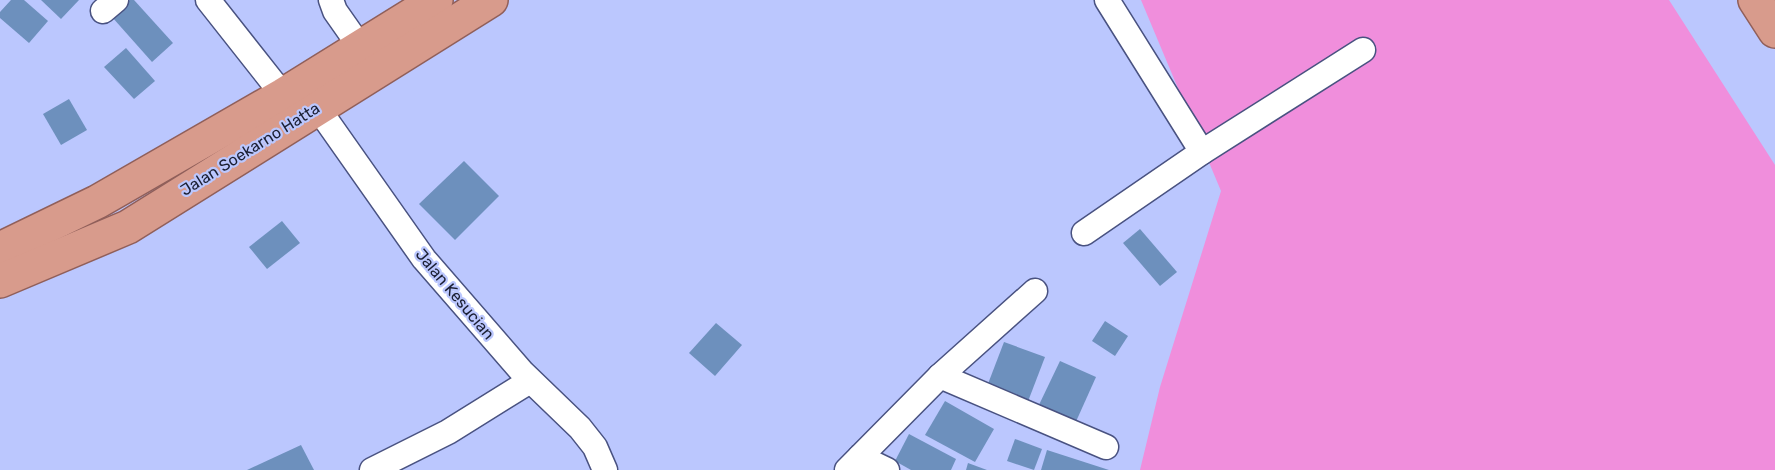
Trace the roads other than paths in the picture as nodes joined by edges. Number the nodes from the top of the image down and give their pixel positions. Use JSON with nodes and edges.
{"nodes":[{"id":1,"x":208,"y":0,"type":"edge"},
{"id":2,"x":331,"y":0,"type":"edge"},
{"id":3,"x":436,"y":0,"type":"edge"},
{"id":4,"x":491,"y":0,"type":"edge"},
{"id":5,"x":1107,"y":0,"type":"edge"},
{"id":6,"x":1755,"y":0,"type":"edge"},
{"id":7,"x":1775,"y":31,"type":"edge"},
{"id":8,"x":361,"y":48,"type":"junction"},
{"id":9,"x":1363,"y":50,"type":"dead end"},
{"id":10,"x":282,"y":95,"type":"junction"},
{"id":11,"x":316,"y":107,"type":"junction"},
{"id":12,"x":1202,"y":152,"type":"junction"},
{"id":13,"x":1084,"y":233,"type":"dead end"},
{"id":14,"x":0,"y":249,"type":"edge"},
{"id":15,"x":0,"y":281,"type":"edge"},
{"id":16,"x":1035,"y":291,"type":"dead end"},
{"id":17,"x":940,"y":376,"type":"junction"},
{"id":18,"x":530,"y":381,"type":"junction"},
{"id":19,"x":1106,"y":447,"type":"dead end"},
{"id":20,"x":854,"y":463,"type":"edge"},
{"id":21,"x":372,"y":470,"type":"edge"},
{"id":22,"x":605,"y":470,"type":"edge"},
{"id":23,"x":887,"y":470,"type":"edge"}],
"edges":[{"from":1,"to":10,"type":"street"},
{"from":2,"to":8,"type":"street"},
{"from":3,"to":8,"type":"highway","name":"Jalan Soekarno Hatta"},
{"from":4,"to":11,"type":"highway","name":"Jalan Soekarno Hatta"},
{"from":5,"to":12,"type":"street"},
{"from":6,"to":7,"type":"highway"},
{"from":8,"to":10,"type":"highway","name":"Jalan Soekarno Hatta"},
{"from":9,"to":12,"type":"street"},
{"from":10,"to":14,"type":"highway","name":"Jalan Soekarno Hatta"},
{"from":11,"to":15,"type":"highway","name":"Jalan Soekarno Hatta"},
{"from":11,"to":18,"type":"street","name":"Jalan Kesucian"},
{"from":12,"to":13,"type":"street"},
{"from":16,"to":17,"type":"street"},
{"from":17,"to":19,"type":"street"},
{"from":17,"to":20,"type":"street"},
{"from":18,"to":21,"type":"street"},
{"from":18,"to":22,"type":"street","name":"Jalan Kesucian"},
{"from":20,"to":23,"type":"street"}]}
